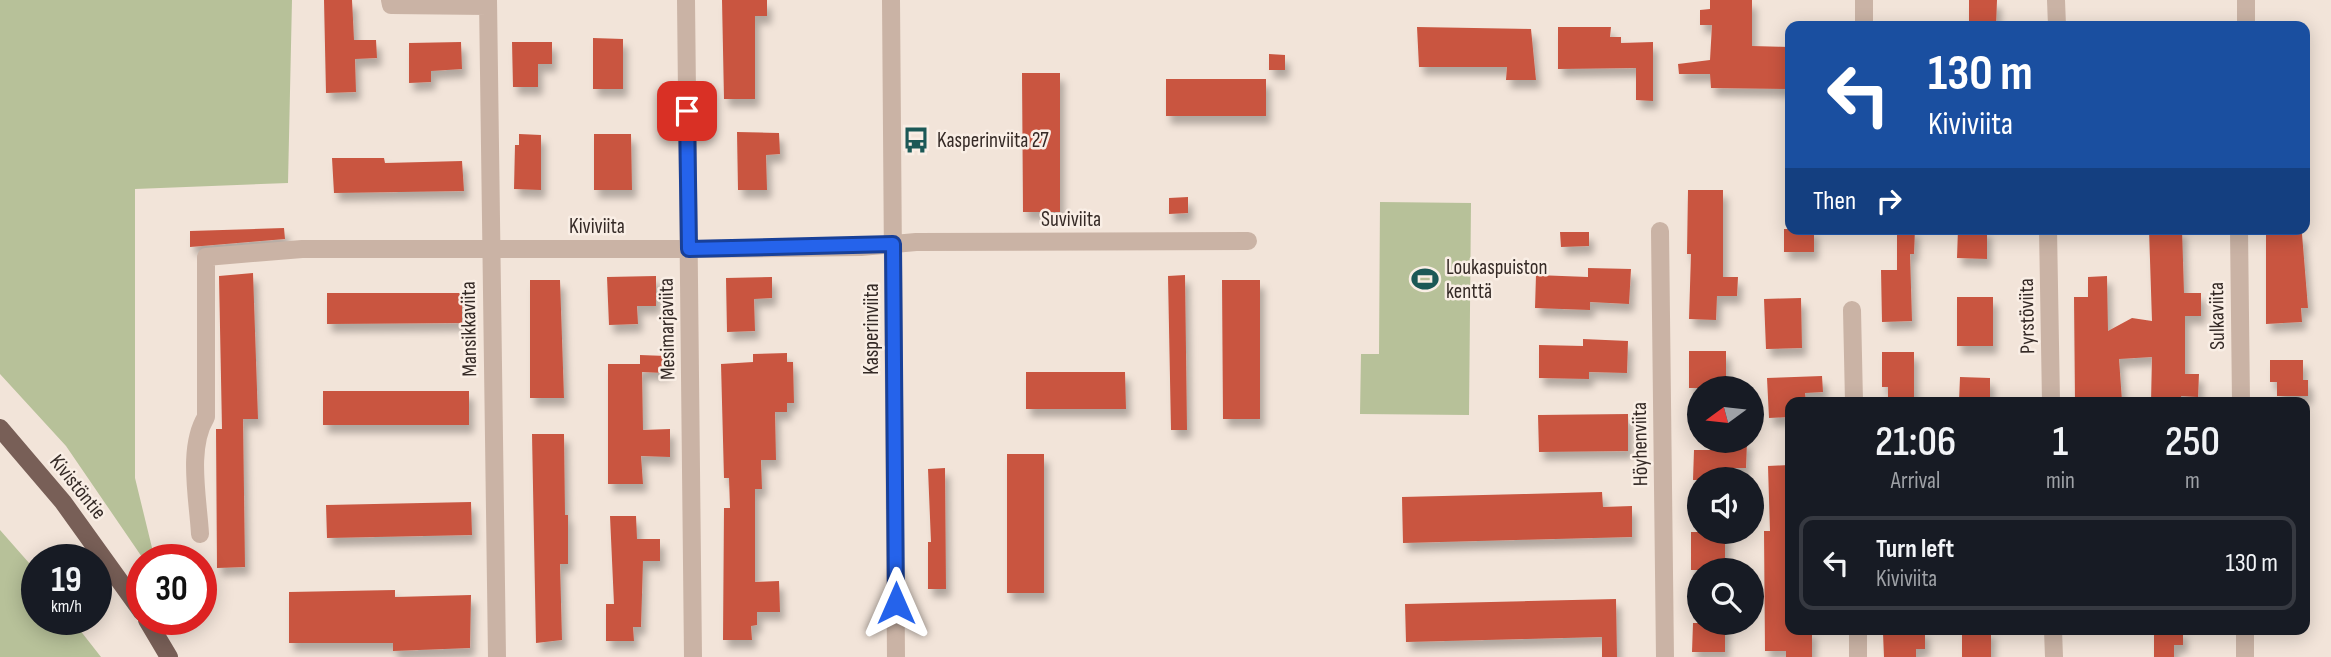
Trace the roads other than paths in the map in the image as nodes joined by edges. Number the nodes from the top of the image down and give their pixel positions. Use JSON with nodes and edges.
{"nodes":[{"id":1,"x":390,"y":0,"type":"edge"},
{"id":2,"x":686,"y":0,"type":"edge"},
{"id":3,"x":891,"y":0,"type":"edge"},
{"id":4,"x":1864,"y":0,"type":"edge"},
{"id":5,"x":2056,"y":0,"type":"edge"},
{"id":6,"x":2246,"y":0,"type":"edge"},
{"id":7,"x":488,"y":3,"type":"edge"},
{"id":8,"x":1864,"y":21,"type":"edge"},
{"id":9,"x":2057,"y":21,"type":"edge"},
{"id":10,"x":2246,"y":21,"type":"edge"},
{"id":11,"x":1660,"y":231,"type":"dead end"},
{"id":12,"x":2049,"y":235,"type":"edge"},
{"id":13,"x":2239,"y":235,"type":"edge"},
{"id":14,"x":1248,"y":241,"type":"dead end"},
{"id":15,"x":893,"y":244,"type":"junction"},
{"id":16,"x":491,"y":248,"type":"junction"},
{"id":17,"x":689,"y":249,"type":"junction"},
{"id":18,"x":1853,"y":310,"type":"dead end"},
{"id":19,"x":1854,"y":397,"type":"edge"},
{"id":20,"x":2050,"y":397,"type":"edge"},
{"id":21,"x":2241,"y":397,"type":"edge"},
{"id":22,"x":0,"y":429,"type":"edge"},
{"id":23,"x":200,"y":534,"type":"dead end"},
{"id":24,"x":126,"y":589,"type":"edge"},
{"id":25,"x":156,"y":635,"type":"edge"},
{"id":26,"x":1858,"y":635,"type":"edge"},
{"id":27,"x":2053,"y":635,"type":"edge"},
{"id":28,"x":2245,"y":635,"type":"edge"},
{"id":29,"x":169,"y":657,"type":"edge"},
{"id":30,"x":497,"y":657,"type":"edge"},
{"id":31,"x":693,"y":657,"type":"edge"},
{"id":32,"x":896,"y":657,"type":"edge"},
{"id":33,"x":1665,"y":657,"type":"edge"},
{"id":34,"x":1858,"y":657,"type":"edge"},
{"id":35,"x":2053,"y":657,"type":"edge"},
{"id":36,"x":2245,"y":657,"type":"edge"}],
"edges":[{"from":1,"to":7,"type":"street"},
{"from":2,"to":17,"type":"street","name":"Mesimarjaviita"},
{"from":3,"to":15,"type":"street","name":"Kasperinviita"},
{"from":4,"to":8,"type":"street"},
{"from":5,"to":9,"type":"street"},
{"from":6,"to":10,"type":"street"},
{"from":7,"to":16,"type":"street","name":"Mansikkaviita"},
{"from":11,"to":33,"type":"street","name":"Höyhenviita"},
{"from":12,"to":20,"type":"street","name":"Pyrstöviita"},
{"from":13,"to":21,"type":"street","name":"Sulkaviita"},
{"from":14,"to":15,"type":"street","name":"Suviviita"},
{"from":15,"to":17,"type":"street","name":"Kiviviita"},
{"from":15,"to":32,"type":"street","name":"Kasperinviita"},
{"from":16,"to":17,"type":"street","name":"Kiviviita"},
{"from":16,"to":23,"type":"street","name":"Kiviviita"},
{"from":16,"to":30,"type":"street","name":"Mansikkaviita"},
{"from":17,"to":31,"type":"street","name":"Mesimarjaviita"},
{"from":18,"to":19,"type":"street"},
{"from":22,"to":24,"type":"main road","name":"Kivistöntie"},
{"from":25,"to":29,"type":"main road"},
{"from":26,"to":34,"type":"street"},
{"from":27,"to":35,"type":"street"},
{"from":28,"to":36,"type":"street"}]}
